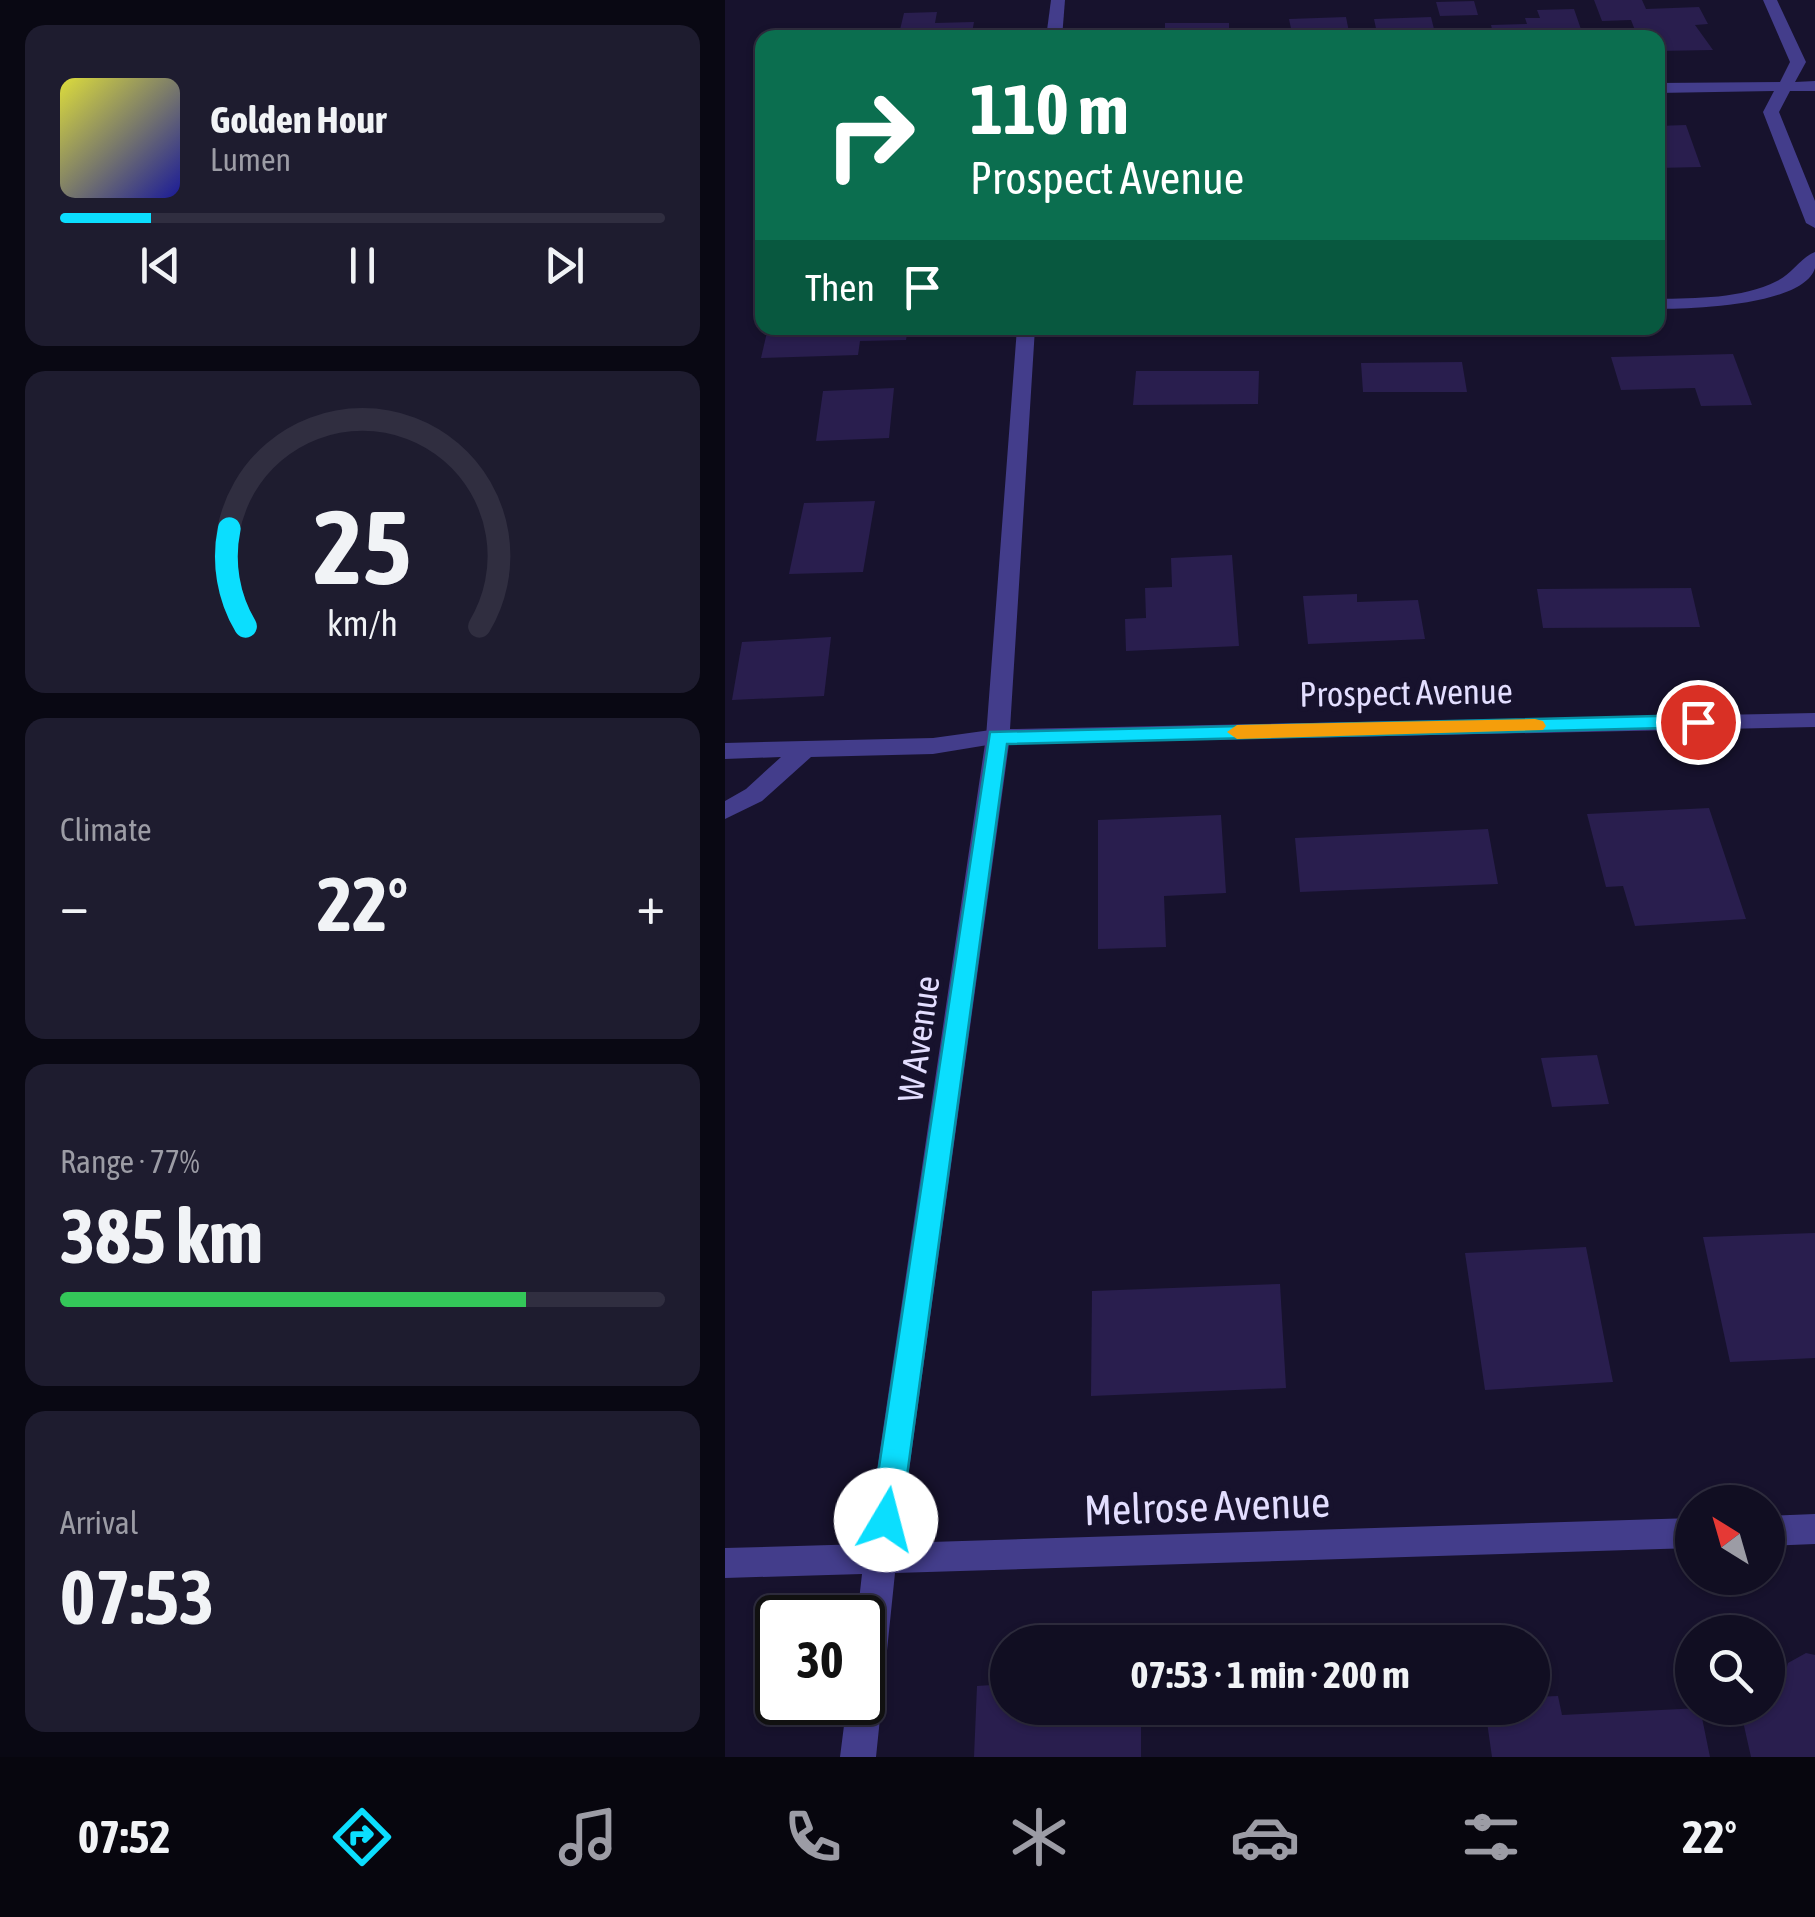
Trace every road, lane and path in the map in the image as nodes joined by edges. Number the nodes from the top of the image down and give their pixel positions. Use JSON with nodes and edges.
{"nodes":[{"id":1,"x":1058,"y":0,"type":"edge"},
{"id":2,"x":1770,"y":0,"type":"edge"},
{"id":3,"x":1055,"y":30,"type":"edge"},
{"id":4,"x":1786,"y":86,"type":"junction"},
{"id":5,"x":1815,"y":86,"type":"edge"},
{"id":6,"x":1665,"y":88,"type":"edge"},
{"id":7,"x":1815,"y":223,"type":"edge"},
{"id":8,"x":1815,"y":257,"type":"edge"},
{"id":9,"x":1665,"y":304,"type":"edge"},
{"id":10,"x":1026,"y":335,"type":"edge"},
{"id":11,"x":1815,"y":720,"type":"edge"},
{"id":12,"x":997,"y":737,"type":"junction"},
{"id":13,"x":805,"y":749,"type":"junction"},
{"id":14,"x":725,"y":751,"type":"edge"},
{"id":15,"x":725,"y":811,"type":"edge"},
{"id":16,"x":1815,"y":1530,"type":"edge"},
{"id":17,"x":1785,"y":1531,"type":"edge"},
{"id":18,"x":1675,"y":1534,"type":"edge"},
{"id":19,"x":881,"y":1559,"type":"junction"},
{"id":20,"x":725,"y":1562,"type":"edge"},
{"id":21,"x":858,"y":1757,"type":"edge"}],
"edges":[{"from":1,"to":3,"type":"street"},
{"from":2,"to":4,"type":"street"},
{"from":4,"to":5,"type":"street"},
{"from":4,"to":6,"type":"street"},
{"from":4,"to":7,"type":"street"},
{"from":8,"to":9,"type":"street"},
{"from":10,"to":12,"type":"street","name":"W Avenue"},
{"from":11,"to":12,"type":"street","name":"Prospect Avenue"},
{"from":12,"to":13,"type":"street","name":"Prospect Avenue"},
{"from":12,"to":19,"type":"street","name":"W Avenue"},
{"from":13,"to":14,"type":"street","name":"Prospect Avenue"},
{"from":13,"to":15,"type":"street"},
{"from":16,"to":17,"type":"street"},
{"from":18,"to":19,"type":"street","name":"Melrose Avenue"},
{"from":19,"to":20,"type":"street","name":"Melrose Avenue"},
{"from":19,"to":21,"type":"street","name":"W Avenue"}]}
